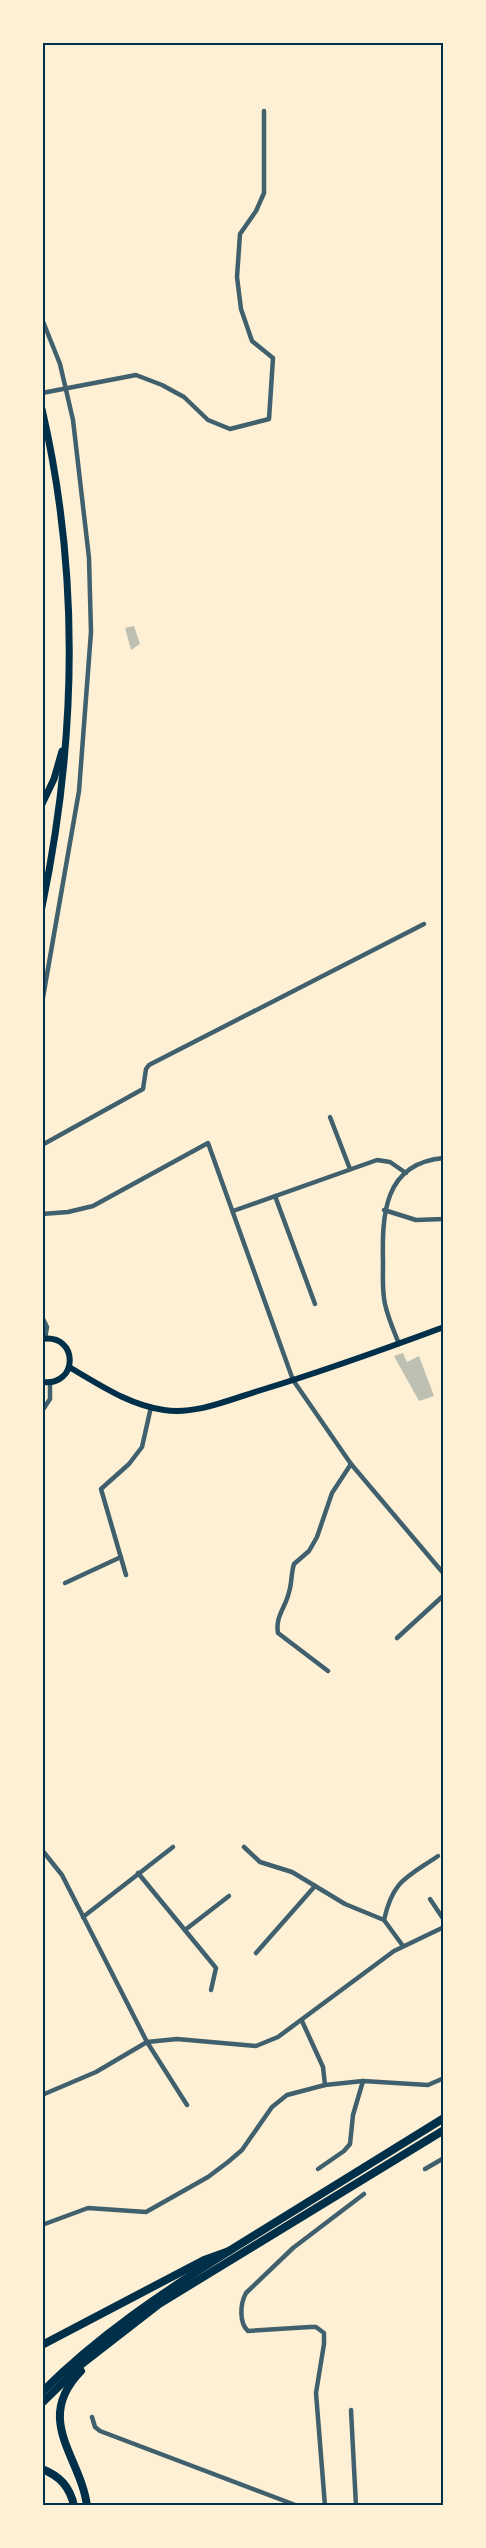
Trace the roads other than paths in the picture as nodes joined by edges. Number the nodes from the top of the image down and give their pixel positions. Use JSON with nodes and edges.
{"nodes":[{"id":1,"x":264,"y":111,"type":"dead end"},
{"id":2,"x":42,"y":319,"type":"edge"},
{"id":3,"x":68,"y":389,"type":"junction"},
{"id":4,"x":42,"y":393,"type":"edge"},
{"id":5,"x":42,"y":409,"type":"edge"},
{"id":6,"x":66,"y":737,"type":"junction"},
{"id":7,"x":42,"y":804,"type":"edge"},
{"id":8,"x":42,"y":907,"type":"edge"},
{"id":9,"x":424,"y":924,"type":"dead end"},
{"id":10,"x":42,"y":1003,"type":"edge"},
{"id":11,"x":330,"y":1117,"type":"dead end"},
{"id":12,"x":42,"y":1145,"type":"edge"},
{"id":13,"x":444,"y":1158,"type":"edge"},
{"id":14,"x":350,"y":1169,"type":"junction"},
{"id":15,"x":406,"y":1173,"type":"junction"},
{"id":16,"x":275,"y":1196,"type":"junction"},
{"id":17,"x":384,"y":1210,"type":"junction"},
{"id":18,"x":232,"y":1211,"type":"junction"},
{"id":19,"x":42,"y":1214,"type":"edge"},
{"id":20,"x":444,"y":1219,"type":"edge"},
{"id":21,"x":315,"y":1304,"type":"dead end"},
{"id":22,"x":42,"y":1317,"type":"edge"},
{"id":23,"x":444,"y":1327,"type":"edge"},
{"id":24,"x":44,"y":1339,"type":"edge"},
{"id":25,"x":399,"y":1344,"type":"junction"},
{"id":26,"x":69,"y":1367,"type":"junction"},
{"id":27,"x":294,"y":1380,"type":"junction"},
{"id":28,"x":42,"y":1382,"type":"edge"},
{"id":29,"x":50,"y":1383,"type":"junction"},
{"id":30,"x":151,"y":1407,"type":"junction"},
{"id":31,"x":42,"y":1411,"type":"edge"},
{"id":32,"x":351,"y":1464,"type":"junction"},
{"id":33,"x":121,"y":1557,"type":"junction"},
{"id":34,"x":444,"y":1574,"type":"edge"},
{"id":35,"x":126,"y":1575,"type":"dead end"},
{"id":36,"x":65,"y":1583,"type":"dead end"},
{"id":37,"x":444,"y":1595,"type":"edge"},
{"id":38,"x":397,"y":1638,"type":"dead end"},
{"id":39,"x":328,"y":1671,"type":"dead end"},
{"id":40,"x":173,"y":1846,"type":"dead end"},
{"id":41,"x":244,"y":1847,"type":"dead end"},
{"id":42,"x":42,"y":1850,"type":"edge"},
{"id":43,"x":438,"y":1856,"type":"dead end"},
{"id":44,"x":138,"y":1873,"type":"junction"},
{"id":45,"x":315,"y":1886,"type":"junction"},
{"id":46,"x":229,"y":1896,"type":"dead end"},
{"id":47,"x":430,"y":1899,"type":"dead end"},
{"id":48,"x":83,"y":1917,"type":"junction"},
{"id":49,"x":384,"y":1920,"type":"junction"},
{"id":50,"x":444,"y":1920,"type":"edge"},
{"id":51,"x":444,"y":1927,"type":"edge"},
{"id":52,"x":185,"y":1930,"type":"junction"},
{"id":53,"x":403,"y":1946,"type":"junction"},
{"id":54,"x":256,"y":1953,"type":"dead end"},
{"id":55,"x":211,"y":1990,"type":"dead end"},
{"id":56,"x":303,"y":2020,"type":"junction"},
{"id":57,"x":147,"y":2042,"type":"junction"},
{"id":58,"x":444,"y":2078,"type":"edge"},
{"id":59,"x":363,"y":2081,"type":"junction"},
{"id":60,"x":326,"y":2085,"type":"junction"},
{"id":61,"x":42,"y":2095,"type":"edge"},
{"id":62,"x":187,"y":2105,"type":"dead end"},
{"id":63,"x":444,"y":2118,"type":"edge"},
{"id":64,"x":444,"y":2130,"type":"edge"},
{"id":65,"x":444,"y":2158,"type":"edge"},
{"id":66,"x":318,"y":2169,"type":"dead end"},
{"id":67,"x":425,"y":2169,"type":"dead end"},
{"id":68,"x":364,"y":2194,"type":"dead end"},
{"id":69,"x":42,"y":2225,"type":"edge"},
{"id":70,"x":229,"y":2251,"type":"junction"},
{"id":71,"x":204,"y":2278,"type":"junction"},
{"id":72,"x":42,"y":2345,"type":"edge"},
{"id":73,"x":42,"y":2392,"type":"edge"},
{"id":74,"x":42,"y":2403,"type":"edge"},
{"id":75,"x":351,"y":2409,"type":"dead end"},
{"id":76,"x":92,"y":2417,"type":"dead end"},
{"id":77,"x":42,"y":2469,"type":"edge"},
{"id":78,"x":74,"y":2506,"type":"edge"},
{"id":79,"x":87,"y":2506,"type":"edge"},
{"id":80,"x":298,"y":2506,"type":"edge"},
{"id":81,"x":326,"y":2506,"type":"edge"},
{"id":82,"x":356,"y":2506,"type":"edge"}],
"edges":[{"from":1,"to":3,"type":"street"},
{"from":2,"to":3,"type":"street"},
{"from":3,"to":4,"type":"street"},
{"from":3,"to":10,"type":"street"},
{"from":5,"to":6,"type":"main road"},
{"from":6,"to":7,"type":"main road"},
{"from":6,"to":8,"type":"main road"},
{"from":9,"to":12,"type":"street"},
{"from":11,"to":14,"type":"street"},
{"from":13,"to":15,"type":"street"},
{"from":14,"to":15,"type":"street"},
{"from":14,"to":16,"type":"street"},
{"from":15,"to":17,"type":"street"},
{"from":16,"to":18,"type":"street"},
{"from":16,"to":21,"type":"street"},
{"from":17,"to":20,"type":"street"},
{"from":17,"to":25,"type":"street"},
{"from":18,"to":19,"type":"street"},
{"from":18,"to":27,"type":"street"},
{"from":22,"to":24,"type":"street"},
{"from":23,"to":25,"type":"main road"},
{"from":24,"to":26,"type":"main road"},
{"from":25,"to":27,"type":"main road"},
{"from":26,"to":29,"type":"main road"},
{"from":26,"to":30,"type":"main road"},
{"from":27,"to":30,"type":"main road"},
{"from":27,"to":32,"type":"street"},
{"from":28,"to":29,"type":"main road"},
{"from":29,"to":31,"type":"street"},
{"from":30,"to":33,"type":"street"},
{"from":32,"to":34,"type":"street"},
{"from":32,"to":39,"type":"street"},
{"from":33,"to":35,"type":"street"},
{"from":33,"to":36,"type":"street"},
{"from":37,"to":38,"type":"street"},
{"from":40,"to":44,"type":"street"},
{"from":41,"to":45,"type":"street"},
{"from":42,"to":48,"type":"street"},
{"from":43,"to":49,"type":"street"},
{"from":44,"to":48,"type":"street"},
{"from":44,"to":52,"type":"street"},
{"from":45,"to":49,"type":"street"},
{"from":45,"to":54,"type":"street"},
{"from":46,"to":52,"type":"street"},
{"from":47,"to":50,"type":"street"},
{"from":48,"to":57,"type":"street"},
{"from":49,"to":53,"type":"street"},
{"from":51,"to":53,"type":"street"},
{"from":52,"to":55,"type":"street"},
{"from":53,"to":56,"type":"street"},
{"from":56,"to":57,"type":"street"},
{"from":56,"to":60,"type":"street"},
{"from":57,"to":61,"type":"street"},
{"from":57,"to":62,"type":"street"},
{"from":58,"to":59,"type":"street"},
{"from":59,"to":60,"type":"street"},
{"from":59,"to":66,"type":"street"},
{"from":60,"to":69,"type":"street"},
{"from":63,"to":70,"type":"highway"},
{"from":64,"to":71,"type":"highway"},
{"from":65,"to":67,"type":"street"},
{"from":68,"to":81,"type":"street"},
{"from":70,"to":72,"type":"highway"},
{"from":70,"to":73,"type":"highway"},
{"from":71,"to":74,"type":"highway"},
{"from":71,"to":79,"type":"highway"},
{"from":75,"to":82,"type":"street"},
{"from":76,"to":80,"type":"street"},
{"from":77,"to":78,"type":"highway"}]}
